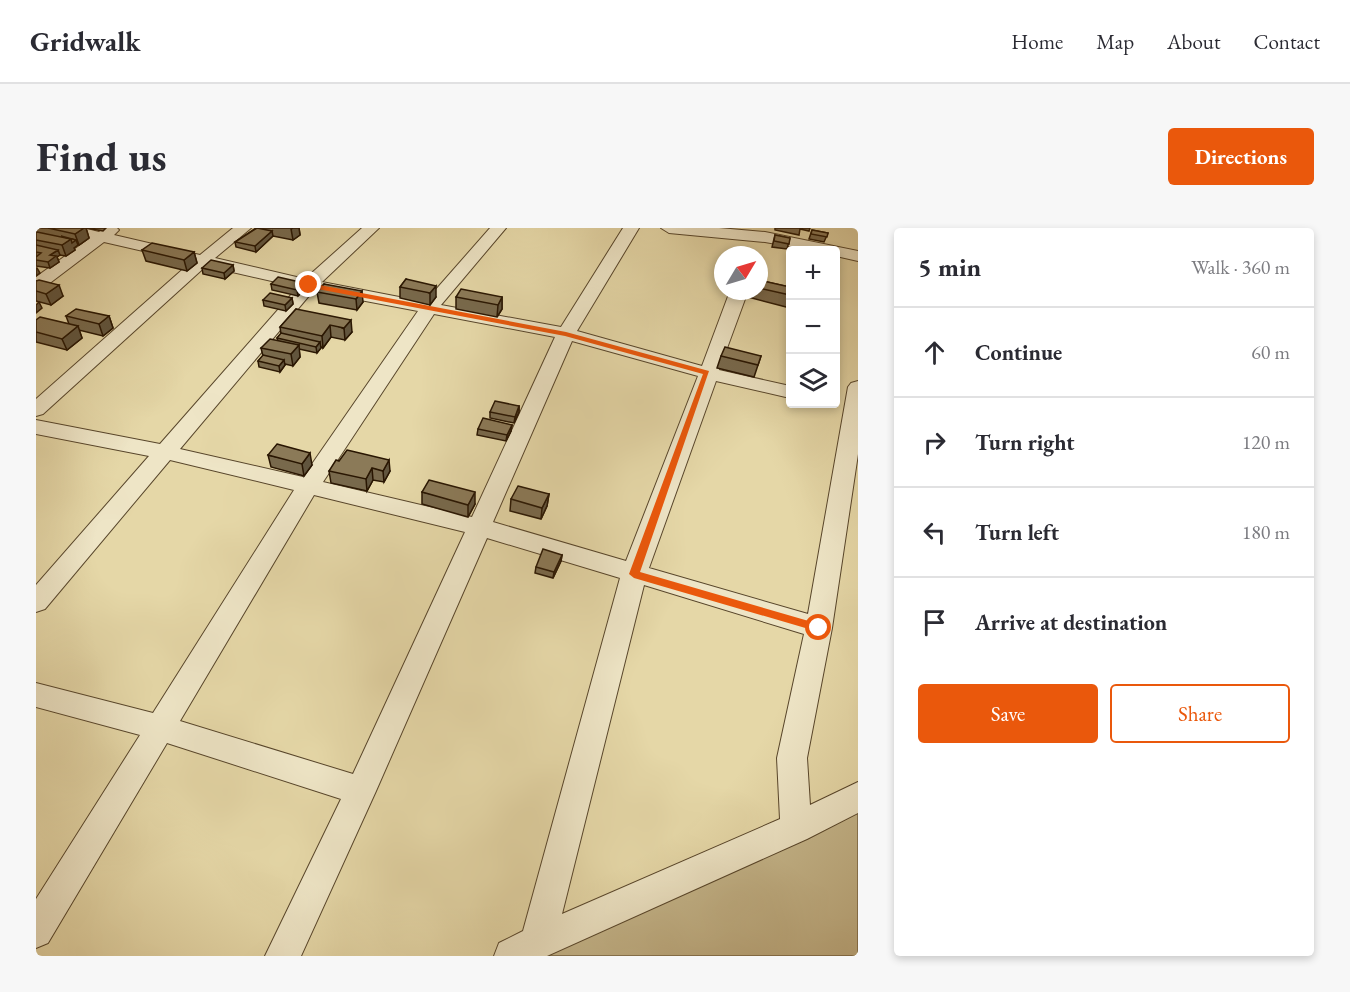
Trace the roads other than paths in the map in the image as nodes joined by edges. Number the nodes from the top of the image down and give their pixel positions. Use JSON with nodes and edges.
{"nodes":[{"id":1,"x":63,"y":228,"type":"edge"},
{"id":2,"x":243,"y":228,"type":"edge"},
{"id":3,"x":368,"y":228,"type":"edge"},
{"id":4,"x":498,"y":228,"type":"edge"},
{"id":5,"x":631,"y":228,"type":"edge"},
{"id":6,"x":669,"y":228,"type":"edge"},
{"id":7,"x":109,"y":232,"type":"edge"},
{"id":8,"x":766,"y":232,"type":"edge"},
{"id":9,"x":759,"y":246,"type":"edge"},
{"id":10,"x":816,"y":246,"type":"edge"},
{"id":11,"x":840,"y":252,"type":"edge"},
{"id":12,"x":858,"y":256,"type":"edge"},
{"id":13,"x":202,"y":261,"type":"junction"},
{"id":14,"x":36,"y":285,"type":"edge"},
{"id":15,"x":309,"y":285,"type":"junction"},
{"id":16,"x":735,"y":300,"type":"edge"},
{"id":17,"x":428,"y":309,"type":"junction"},
{"id":18,"x":566,"y":334,"type":"junction"},
{"id":19,"x":707,"y":373,"type":"junction"},
{"id":20,"x":786,"y":391,"type":"edge"},
{"id":21,"x":849,"y":398,"type":"edge"},
{"id":22,"x":36,"y":410,"type":"edge"},
{"id":23,"x":36,"y":427,"type":"edge"},
{"id":24,"x":165,"y":452,"type":"junction"},
{"id":25,"x":308,"y":487,"type":"junction"},
{"id":26,"x":849,"y":488,"type":"edge"},
{"id":27,"x":480,"y":527,"type":"junction"},
{"id":28,"x":634,"y":574,"type":"junction"},
{"id":29,"x":36,"y":602,"type":"edge"},
{"id":30,"x":819,"y":628,"type":"junction"},
{"id":31,"x":36,"y":695,"type":"edge"},
{"id":32,"x":160,"y":728,"type":"junction"},
{"id":33,"x":361,"y":791,"type":"junction"},
{"id":34,"x":858,"y":797,"type":"edge"},
{"id":35,"x":796,"y":828,"type":"junction"},
{"id":36,"x":36,"y":931,"type":"edge"},
{"id":37,"x":524,"y":949,"type":"edge"},
{"id":38,"x":283,"y":956,"type":"edge"}],
"edges":[{"from":1,"to":7,"type":"street"},
{"from":2,"to":13,"type":"street"},
{"from":3,"to":15,"type":"street"},
{"from":4,"to":17,"type":"street"},
{"from":5,"to":18,"type":"street"},
{"from":6,"to":8,"type":"street"},
{"from":7,"to":13,"type":"street"},
{"from":7,"to":14,"type":"street"},
{"from":8,"to":9,"type":"street"},
{"from":8,"to":10,"type":"street"},
{"from":11,"to":12,"type":"street"},
{"from":13,"to":15,"type":"street"},
{"from":13,"to":22,"type":"street"},
{"from":15,"to":17,"type":"street"},
{"from":15,"to":24,"type":"street"},
{"from":16,"to":19,"type":"street"},
{"from":17,"to":18,"type":"street"},
{"from":17,"to":25,"type":"street"},
{"from":18,"to":19,"type":"street"},
{"from":18,"to":27,"type":"street"},
{"from":19,"to":20,"type":"street"},
{"from":19,"to":28,"type":"street"},
{"from":21,"to":26,"type":"street"},
{"from":23,"to":24,"type":"street"},
{"from":24,"to":25,"type":"street"},
{"from":24,"to":29,"type":"street"},
{"from":25,"to":27,"type":"street"},
{"from":25,"to":32,"type":"street"},
{"from":26,"to":30,"type":"street"},
{"from":27,"to":28,"type":"street"},
{"from":27,"to":33,"type":"street"},
{"from":28,"to":30,"type":"street"},
{"from":28,"to":37,"type":"street"},
{"from":30,"to":35,"type":"street"},
{"from":31,"to":32,"type":"street"},
{"from":32,"to":33,"type":"street"},
{"from":32,"to":36,"type":"street"},
{"from":33,"to":38,"type":"street"},
{"from":34,"to":35,"type":"street"},
{"from":35,"to":37,"type":"street"}]}
